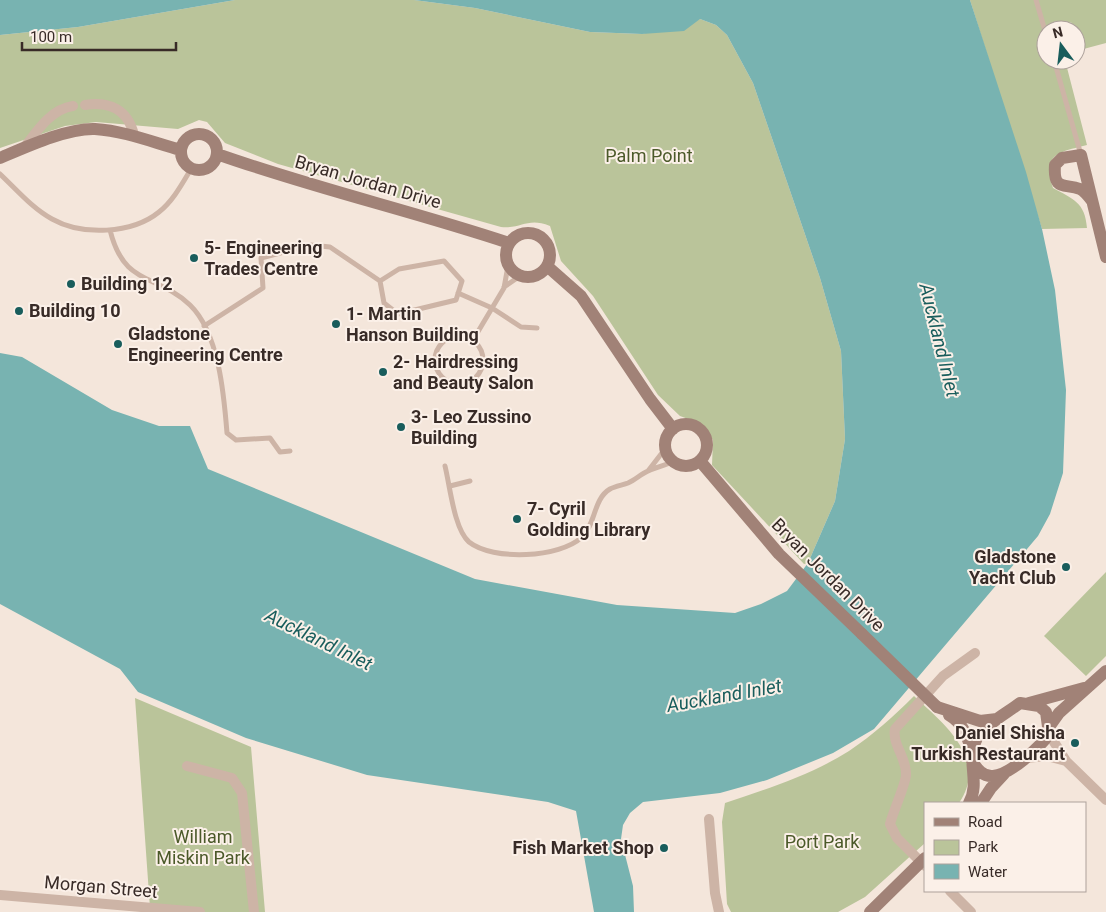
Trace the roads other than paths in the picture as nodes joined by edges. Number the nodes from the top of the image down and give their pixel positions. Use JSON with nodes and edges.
{"nodes":[{"id":1,"x":1036,"y":0,"type":"edge"},
{"id":2,"x":1042,"y":20,"type":"edge"},
{"id":3,"x":1057,"y":70,"type":"edge"},
{"id":4,"x":85,"y":105,"type":"dead end"},
{"id":5,"x":74,"y":106,"type":"dead end"},
{"id":6,"x":134,"y":135,"type":"junction"},
{"id":7,"x":23,"y":148,"type":"junction"},
{"id":8,"x":181,"y":150,"type":"junction"},
{"id":9,"x":217,"y":154,"type":"junction"},
{"id":10,"x":1081,"y":155,"type":"junction"},
{"id":11,"x":0,"y":158,"type":"edge"},
{"id":12,"x":191,"y":169,"type":"junction"},
{"id":13,"x":0,"y":174,"type":"edge"},
{"id":14,"x":1092,"y":201,"type":"junction"},
{"id":15,"x":110,"y":230,"type":"junction"},
{"id":16,"x":509,"y":243,"type":"junction"},
{"id":17,"x":1106,"y":257,"type":"edge"},
{"id":18,"x":508,"y":266,"type":"junction"},
{"id":19,"x":547,"y":266,"type":"junction"},
{"id":20,"x":520,"y":276,"type":"junction"},
{"id":21,"x":380,"y":281,"type":"junction"},
{"id":22,"x":504,"y":288,"type":"junction"},
{"id":23,"x":458,"y":293,"type":"junction"},
{"id":24,"x":492,"y":308,"type":"junction"},
{"id":25,"x":204,"y":326,"type":"junction"},
{"id":26,"x":537,"y":328,"type":"dead end"},
{"id":27,"x":473,"y":340,"type":"junction"},
{"id":28,"x":673,"y":429,"type":"junction"},
{"id":29,"x":665,"y":449,"type":"junction"},
{"id":30,"x":290,"y":451,"type":"dead end"},
{"id":31,"x":700,"y":461,"type":"junction"},
{"id":32,"x":673,"y":462,"type":"junction"},
{"id":33,"x":445,"y":466,"type":"dead end"},
{"id":34,"x":648,"y":471,"type":"junction"},
{"id":35,"x":470,"y":481,"type":"dead end"},
{"id":36,"x":450,"y":486,"type":"junction"},
{"id":37,"x":975,"y":653,"type":"dead end"},
{"id":38,"x":1106,"y":671,"type":"edge"},
{"id":39,"x":1086,"y":687,"type":"junction"},
{"id":40,"x":1029,"y":703,"type":"junction"},
{"id":41,"x":937,"y":707,"type":"junction"},
{"id":42,"x":1000,"y":718,"type":"junction"},
{"id":43,"x":1049,"y":730,"type":"junction"},
{"id":44,"x":972,"y":756,"type":"junction"},
{"id":45,"x":1024,"y":758,"type":"junction"},
{"id":46,"x":1066,"y":761,"type":"junction"},
{"id":47,"x":187,"y":766,"type":"dead end"},
{"id":48,"x":1006,"y":772,"type":"junction"},
{"id":49,"x":1106,"y":800,"type":"edge"},
{"id":50,"x":970,"y":802,"type":"edge"},
{"id":51,"x":982,"y":802,"type":"edge"},
{"id":52,"x":709,"y":819,"type":"dead end"},
{"id":53,"x":923,"y":862,"type":"edge"},
{"id":54,"x":951,"y":892,"type":"edge"},
{"id":55,"x":0,"y":895,"type":"edge"},
{"id":56,"x":200,"y":912,"type":"edge"},
{"id":57,"x":254,"y":912,"type":"edge"},
{"id":58,"x":719,"y":912,"type":"edge"},
{"id":59,"x":870,"y":912,"type":"edge"},
{"id":60,"x":972,"y":912,"type":"edge"}],
"edges":[{"from":1,"to":2,"type":"lane"},
{"from":3,"to":10,"type":"lane"},
{"from":4,"to":6,"type":"street"},
{"from":5,"to":7,"type":"street"},
{"from":6,"to":7,"type":"main road"},
{"from":6,"to":8,"type":"main road"},
{"from":7,"to":11,"type":"main road"},
{"from":8,"to":9,"type":"main road"},
{"from":8,"to":12,"type":"main road"},
{"from":9,"to":12,"type":"main road"},
{"from":9,"to":16,"type":"main road","name":"Bryan Jordan Drive"},
{"from":10,"to":14,"type":"main road"},
{"from":10,"to":14,"type":"main road"},
{"from":12,"to":15,"type":"lane"},
{"from":13,"to":15,"type":"lane"},
{"from":14,"to":17,"type":"main road"},
{"from":15,"to":25,"type":"lane"},
{"from":16,"to":18,"type":"main road"},
{"from":16,"to":19,"type":"main road"},
{"from":18,"to":20,"type":"main road"},
{"from":18,"to":22,"type":"lane"},
{"from":19,"to":20,"type":"main road"},
{"from":19,"to":28,"type":"main road"},
{"from":20,"to":22,"type":"lane"},
{"from":21,"to":23,"type":"lane"},
{"from":21,"to":23,"type":"lane"},
{"from":21,"to":25,"type":"lane"},
{"from":22,"to":24,"type":"lane"},
{"from":23,"to":24,"type":"lane"},
{"from":24,"to":26,"type":"lane"},
{"from":24,"to":27,"type":"lane"},
{"from":25,"to":30,"type":"lane"},
{"from":27,"to":27,"type":"lane"},
{"from":28,"to":29,"type":"main road"},
{"from":28,"to":31,"type":"main road"},
{"from":29,"to":32,"type":"main road"},
{"from":29,"to":34,"type":"lane"},
{"from":31,"to":32,"type":"main road"},
{"from":31,"to":41,"type":"main road","name":"Bryan Jordan Drive","bridge":true},
{"from":32,"to":34,"type":"lane"},
{"from":33,"to":36,"type":"lane"},
{"from":34,"to":36,"type":"lane"},
{"from":35,"to":36,"type":"lane"},
{"from":37,"to":53,"type":"street"},
{"from":38,"to":39,"type":"main road"},
{"from":39,"to":40,"type":"main road"},
{"from":39,"to":43,"type":"main road"},
{"from":40,"to":42,"type":"main road"},
{"from":40,"to":43,"type":"main road"},
{"from":41,"to":42,"type":"main road","name":"Bryan Jordan Drive"},
{"from":41,"to":44,"type":"main road","name":"Bryan Jordan Drive"},
{"from":42,"to":44,"type":"main road"},
{"from":43,"to":45,"type":"main road"},
{"from":43,"to":46,"type":"street"},
{"from":44,"to":48,"type":"main road"},
{"from":44,"to":50,"type":"main road","name":"Bryan Jordan Drive"},
{"from":45,"to":46,"type":"street"},
{"from":45,"to":48,"type":"main road"},
{"from":46,"to":49,"type":"street"},
{"from":47,"to":57,"type":"street"},
{"from":48,"to":51,"type":"main road"},
{"from":52,"to":58,"type":"street"},
{"from":53,"to":59,"type":"main road"},
{"from":54,"to":60,"type":"street"},
{"from":55,"to":56,"type":"street","name":"Morgan Street"}]}
